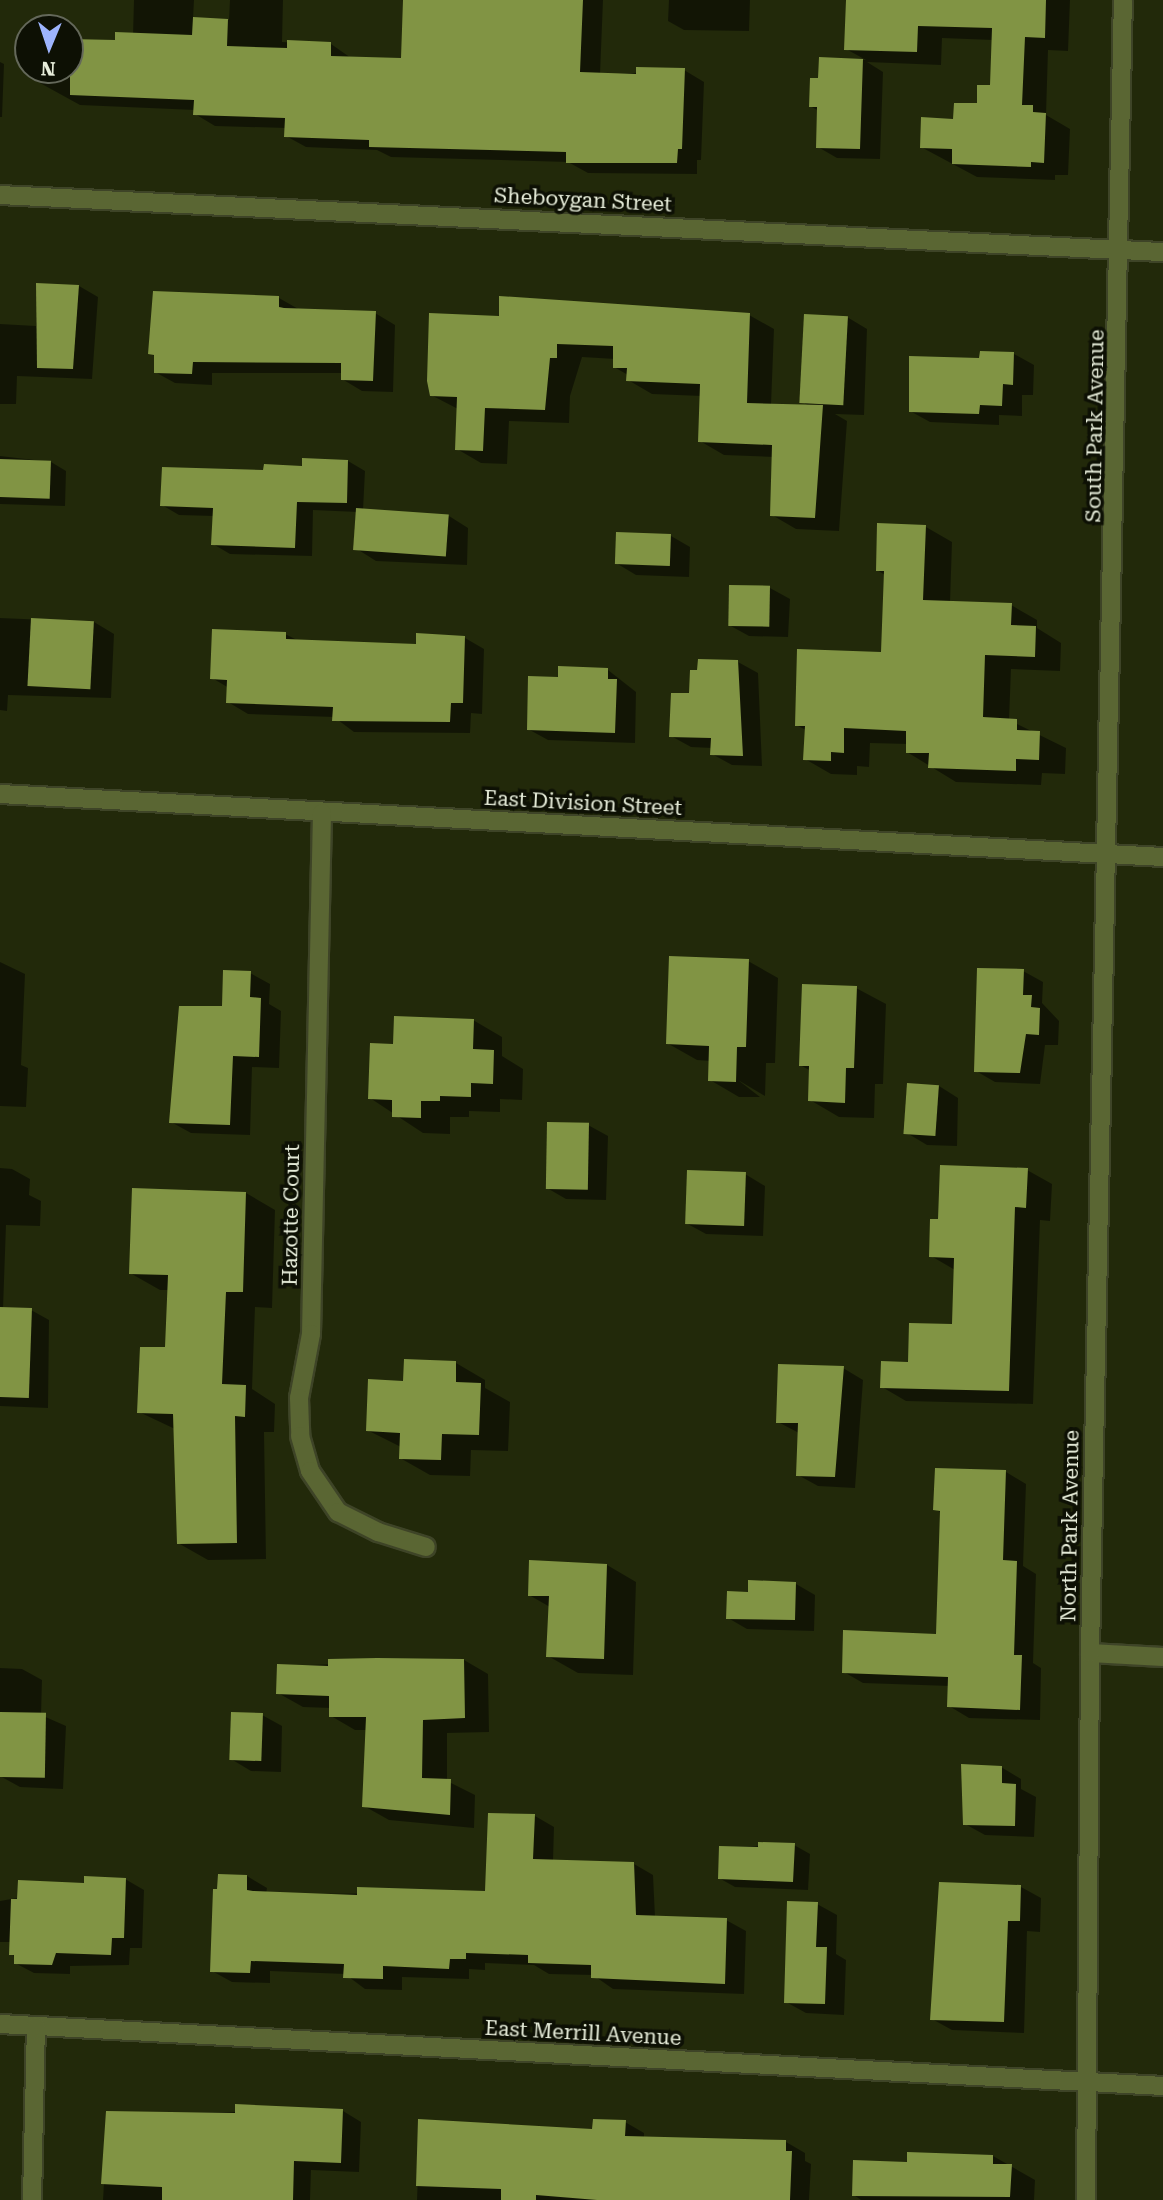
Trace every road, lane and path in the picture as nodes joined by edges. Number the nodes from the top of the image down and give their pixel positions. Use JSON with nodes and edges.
{"nodes":[{"id":1,"x":1124,"y":0,"type":"edge"},
{"id":2,"x":0,"y":195,"type":"edge"},
{"id":3,"x":1122,"y":249,"type":"junction"},
{"id":4,"x":1163,"y":252,"type":"edge"},
{"id":5,"x":0,"y":794,"type":"edge"},
{"id":6,"x":322,"y":813,"type":"junction"},
{"id":7,"x":1108,"y":854,"type":"junction"},
{"id":8,"x":1163,"y":857,"type":"edge"},
{"id":9,"x":426,"y":1547,"type":"dead end"},
{"id":10,"x":1090,"y":1653,"type":"junction"},
{"id":11,"x":1163,"y":1657,"type":"edge"},
{"id":12,"x":0,"y":2024,"type":"edge"},
{"id":13,"x":36,"y":2026,"type":"junction"},
{"id":14,"x":1089,"y":2083,"type":"junction"},
{"id":15,"x":1163,"y":2086,"type":"edge"},
{"id":16,"x":32,"y":2200,"type":"edge"},
{"id":17,"x":1086,"y":2200,"type":"edge"}],
"edges":[{"from":1,"to":3,"type":"street","name":"South Park Avenue"},
{"from":2,"to":3,"type":"street","name":"Sheboygan Street"},
{"from":3,"to":4,"type":"street","name":"Sheboygan Street"},
{"from":3,"to":7,"type":"street","name":"South Park Avenue"},
{"from":5,"to":6,"type":"street","name":"East Division Street"},
{"from":6,"to":7,"type":"street","name":"East Division Street"},
{"from":6,"to":9,"type":"street","name":"Hazotte Court"},
{"from":7,"to":8,"type":"street","name":"East Division Street"},
{"from":7,"to":10,"type":"street","name":"North Park Avenue"},
{"from":10,"to":11,"type":"street"},
{"from":10,"to":14,"type":"street","name":"North Park Avenue"},
{"from":12,"to":13,"type":"street","name":"East Merrill Avenue"},
{"from":13,"to":14,"type":"street","name":"East Merrill Avenue"},
{"from":13,"to":16,"type":"street"},
{"from":14,"to":15,"type":"street","name":"East Merrill Avenue"},
{"from":14,"to":17,"type":"street","name":"North Park Avenue"}]}
